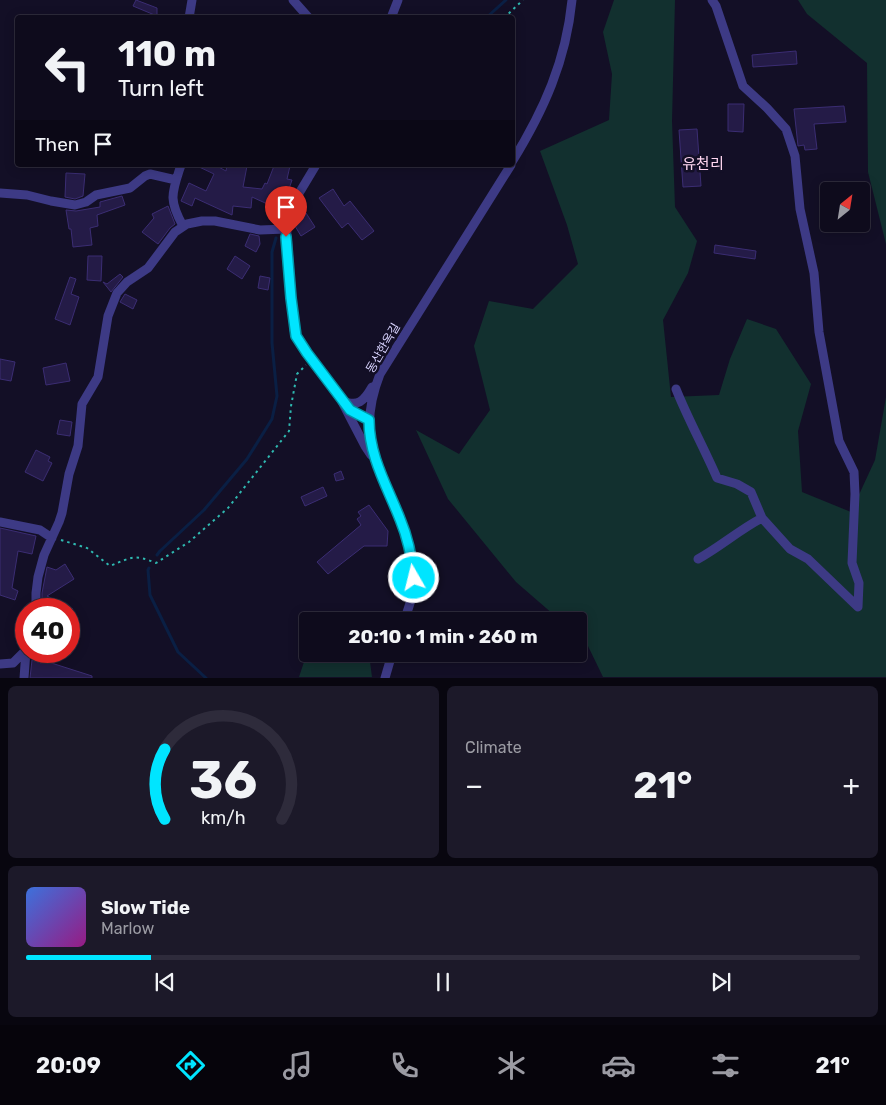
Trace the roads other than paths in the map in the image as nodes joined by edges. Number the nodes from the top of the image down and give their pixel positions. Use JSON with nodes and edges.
{"nodes":[{"id":1,"x":192,"y":0,"type":"edge"},
{"id":2,"x":293,"y":0,"type":"edge"},
{"id":3,"x":398,"y":0,"type":"edge"},
{"id":4,"x":572,"y":0,"type":"edge"},
{"id":5,"x":712,"y":0,"type":"edge"},
{"id":6,"x":190,"y":15,"type":"edge"},
{"id":7,"x":306,"y":15,"type":"edge"},
{"id":8,"x":392,"y":15,"type":"edge"},
{"id":9,"x":515,"y":159,"type":"edge"},
{"id":10,"x":147,"y":167,"type":"edge"},
{"id":11,"x":180,"y":167,"type":"edge"},
{"id":12,"x":315,"y":167,"type":"edge"},
{"id":13,"x":510,"y":167,"type":"edge"},
{"id":14,"x":150,"y":174,"type":"junction"},
{"id":15,"x":176,"y":180,"type":"junction"},
{"id":16,"x":0,"y":193,"type":"edge"},
{"id":17,"x":183,"y":226,"type":"junction"},
{"id":18,"x":286,"y":229,"type":"junction"},
{"id":19,"x":380,"y":374,"type":"junction"},
{"id":20,"x":676,"y":389,"type":"dead end"},
{"id":21,"x":341,"y":400,"type":"junction"},
{"id":22,"x":369,"y":420,"type":"junction"},
{"id":23,"x":375,"y":460,"type":"junction"},
{"id":24,"x":762,"y":518,"type":"junction"},
{"id":25,"x":0,"y":522,"type":"edge"},
{"id":26,"x":52,"y":538,"type":"junction"},
{"id":27,"x":698,"y":559,"type":"dead end"},
{"id":28,"x":36,"y":598,"type":"edge"},
{"id":29,"x":407,"y":612,"type":"edge"},
{"id":30,"x":15,"y":661,"type":"edge"},
{"id":31,"x":390,"y":662,"type":"edge"},
{"id":32,"x":25,"y":663,"type":"edge"},
{"id":33,"x":0,"y":664,"type":"edge"},
{"id":34,"x":24,"y":678,"type":"edge"},
{"id":35,"x":385,"y":678,"type":"edge"}],
"edges":[{"from":1,"to":6,"type":"street"},
{"from":2,"to":7,"type":"street"},
{"from":3,"to":8,"type":"street"},
{"from":4,"to":9,"type":"street","name":"동산한옥길"},
{"from":5,"to":24,"type":"street"},
{"from":10,"to":14,"type":"street"},
{"from":11,"to":15,"type":"street"},
{"from":12,"to":18,"type":"street"},
{"from":13,"to":19,"type":"street","name":"동산한옥길"},
{"from":14,"to":15,"type":"street"},
{"from":14,"to":16,"type":"street"},
{"from":15,"to":17,"type":"street"},
{"from":17,"to":18,"type":"street"},
{"from":17,"to":26,"type":"street"},
{"from":18,"to":21,"type":"street"},
{"from":19,"to":21,"type":"street"},
{"from":19,"to":22,"type":"street","name":"동산한옥길"},
{"from":20,"to":24,"type":"street"},
{"from":21,"to":22,"type":"street"},
{"from":21,"to":23,"type":"street"},
{"from":22,"to":23,"type":"street","name":"동산한옥길"},
{"from":23,"to":29,"type":"street","name":"동산한옥길"},
{"from":24,"to":27,"type":"street"},
{"from":25,"to":26,"type":"street"},
{"from":26,"to":28,"type":"street"},
{"from":30,"to":33,"type":"street"},
{"from":31,"to":35,"type":"street"},
{"from":32,"to":34,"type":"street"}]}
